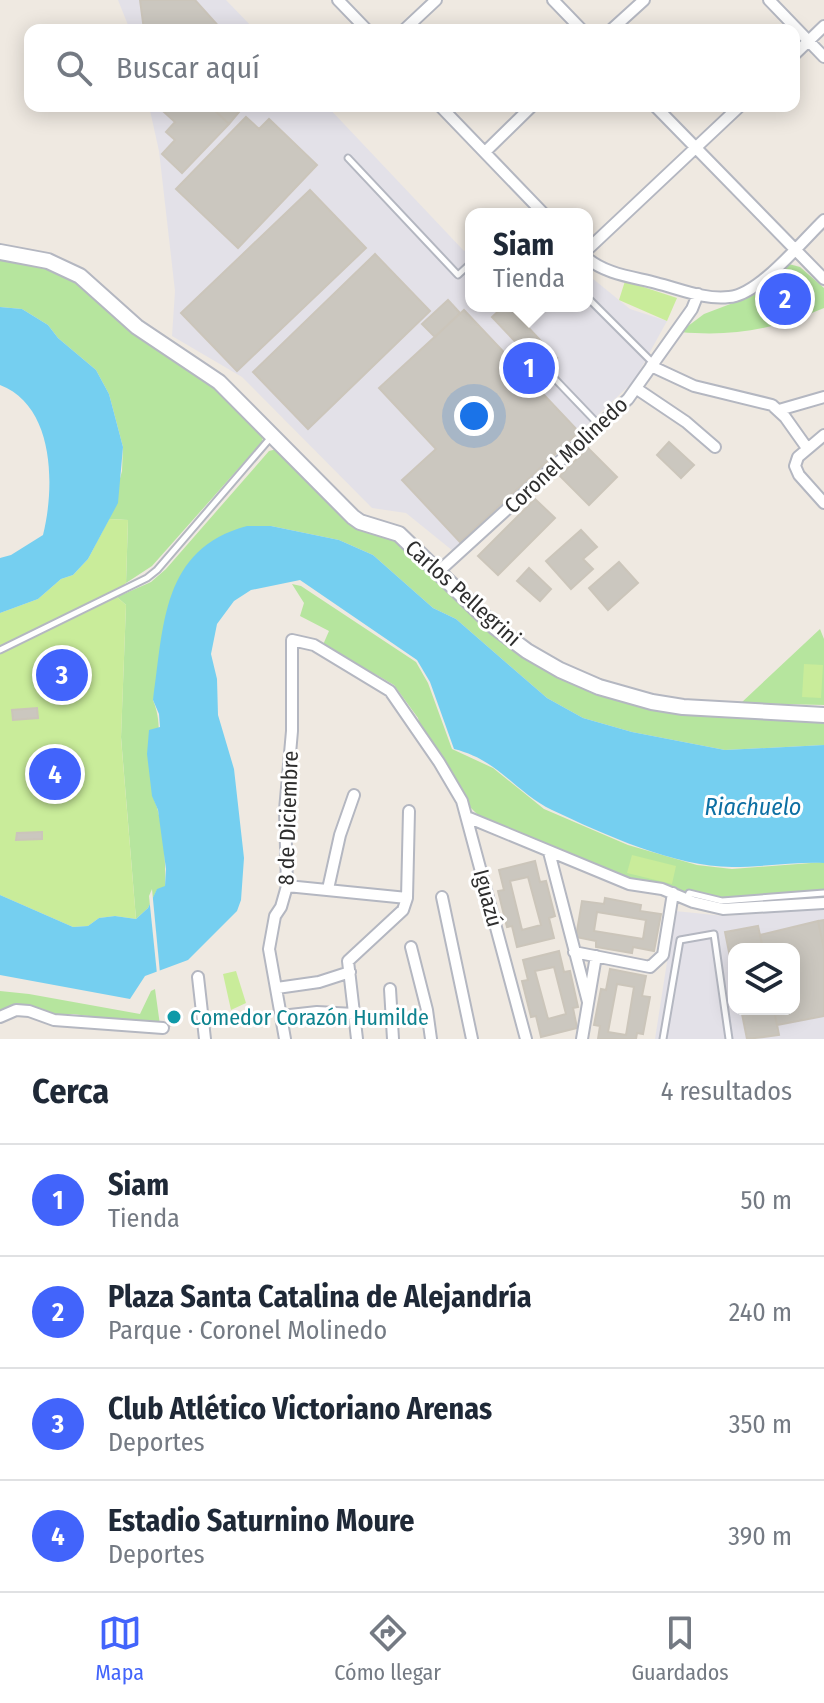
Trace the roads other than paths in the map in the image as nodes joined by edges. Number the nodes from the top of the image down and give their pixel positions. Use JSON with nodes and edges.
{"nodes":[{"id":1,"x":338,"y":0,"type":"edge"},
{"id":2,"x":436,"y":0,"type":"edge"},
{"id":3,"x":553,"y":0,"type":"edge"},
{"id":4,"x":644,"y":0,"type":"edge"},
{"id":5,"x":769,"y":0,"type":"edge"},
{"id":6,"x":361,"y":24,"type":"edge"},
{"id":7,"x":410,"y":24,"type":"edge"},
{"id":8,"x":576,"y":24,"type":"edge"},
{"id":9,"x":618,"y":24,"type":"edge"},
{"id":10,"x":792,"y":24,"type":"edge"},
{"id":11,"x":824,"y":26,"type":"edge"},
{"id":12,"x":800,"y":32,"type":"edge"},
{"id":13,"x":809,"y":41,"type":"junction"},
{"id":14,"x":800,"y":49,"type":"edge"},
{"id":15,"x":824,"y":57,"type":"edge"},
{"id":16,"x":446,"y":112,"type":"edge"},
{"id":17,"x":526,"y":112,"type":"edge"},
{"id":18,"x":661,"y":112,"type":"edge"},
{"id":19,"x":734,"y":112,"type":"edge"},
{"id":20,"x":695,"y":148,"type":"junction"},
{"id":21,"x":485,"y":152,"type":"junction"},
{"id":22,"x":348,"y":158,"type":"dead end"},
{"id":23,"x":538,"y":208,"type":"edge"},
{"id":24,"x":824,"y":220,"type":"edge"},
{"id":25,"x":593,"y":244,"type":"edge"},
{"id":26,"x":794,"y":248,"type":"junction"},
{"id":27,"x":0,"y":252,"type":"edge"},
{"id":28,"x":593,"y":261,"type":"edge"},
{"id":29,"x":465,"y":269,"type":"edge"},
{"id":30,"x":824,"y":279,"type":"edge"},
{"id":31,"x":698,"y":294,"type":"junction"},
{"id":32,"x":593,"y":303,"type":"edge"},
{"id":33,"x":652,"y":364,"type":"junction"},
{"id":34,"x":555,"y":379,"type":"dead end"},
{"id":35,"x":637,"y":389,"type":"junction"},
{"id":36,"x":824,"y":397,"type":"edge"},
{"id":37,"x":779,"y":410,"type":"junction"},
{"id":38,"x":600,"y":425,"type":"junction"},
{"id":39,"x":273,"y":435,"type":"junction"},
{"id":40,"x":824,"y":435,"type":"edge"},
{"id":41,"x":715,"y":447,"type":"dead end"},
{"id":42,"x":807,"y":448,"type":"junction"},
{"id":43,"x":824,"y":503,"type":"edge"},
{"id":44,"x":438,"y":572,"type":"junction"},
{"id":45,"x":292,"y":640,"type":"joint"},
{"id":46,"x":0,"y":650,"type":"edge"},
{"id":47,"x":824,"y":715,"type":"edge"},
{"id":48,"x":354,"y":795,"type":"dead end"},
{"id":49,"x":409,"y":811,"type":"dead end"},
{"id":50,"x":467,"y":817,"type":"junction"},
{"id":51,"x":549,"y":852,"type":"junction"},
{"id":52,"x":287,"y":886,"type":"junction"},
{"id":53,"x":328,"y":889,"type":"junction"},
{"id":54,"x":673,"y":893,"type":"junction"},
{"id":55,"x":824,"y":893,"type":"edge"},
{"id":56,"x":442,"y":897,"type":"dead end"},
{"id":57,"x":407,"y":898,"type":"junction"},
{"id":58,"x":687,"y":899,"type":"junction"},
{"id":59,"x":824,"y":903,"type":"edge"},
{"id":60,"x":411,"y":947,"type":"dead end"},
{"id":61,"x":574,"y":952,"type":"junction"},
{"id":62,"x":596,"y":956,"type":"junction"},
{"id":63,"x":349,"y":966,"type":"junction"},
{"id":64,"x":198,"y":977,"type":"dead end"},
{"id":65,"x":277,"y":988,"type":"junction"},
{"id":66,"x":390,"y":989,"type":"dead end"},
{"id":67,"x":588,"y":1002,"type":"junction"},
{"id":68,"x":354,"y":1014,"type":"junction"},
{"id":69,"x":281,"y":1016,"type":"junction"},
{"id":70,"x":0,"y":1017,"type":"edge"},
{"id":71,"x":163,"y":1028,"type":"dead end"},
{"id":72,"x":205,"y":1039,"type":"edge"},
{"id":73,"x":285,"y":1039,"type":"edge"},
{"id":74,"x":357,"y":1039,"type":"edge"},
{"id":75,"x":393,"y":1039,"type":"edge"},
{"id":76,"x":431,"y":1039,"type":"edge"},
{"id":77,"x":472,"y":1039,"type":"edge"},
{"id":78,"x":526,"y":1039,"type":"edge"},
{"id":79,"x":582,"y":1039,"type":"edge"},
{"id":80,"x":663,"y":1039,"type":"edge"},
{"id":81,"x":729,"y":1039,"type":"edge"}],
"edges":[{"from":1,"to":6,"type":"street"},
{"from":2,"to":7,"type":"street"},
{"from":3,"to":8,"type":"street"},
{"from":4,"to":9,"type":"street"},
{"from":5,"to":10,"type":"street"},
{"from":11,"to":13,"type":"street"},
{"from":12,"to":13,"type":"street"},
{"from":13,"to":14,"type":"street"},
{"from":13,"to":15,"type":"street"},
{"from":16,"to":21,"type":"street"},
{"from":17,"to":21,"type":"street"},
{"from":18,"to":20,"type":"street"},
{"from":19,"to":20,"type":"street"},
{"from":20,"to":25,"type":"street"},
{"from":20,"to":26,"type":"street"},
{"from":21,"to":23,"type":"street"},
{"from":22,"to":29,"type":"lane"},
{"from":24,"to":26,"type":"street"},
{"from":26,"to":30,"type":"street"},
{"from":26,"to":31,"type":"street"},
{"from":27,"to":39,"type":"street","name":"Carlos Pellegrini"},
{"from":28,"to":31,"type":"street"},
{"from":31,"to":33,"type":"street","name":"Coronel Molinedo"},
{"from":32,"to":33,"type":"lane"},
{"from":33,"to":35,"type":"street","name":"Coronel Molinedo"},
{"from":33,"to":37,"type":"street"},
{"from":34,"to":38,"type":"lane"},
{"from":35,"to":38,"type":"street","name":"Coronel Molinedo"},
{"from":35,"to":41,"type":"street"},
{"from":36,"to":37,"type":"street"},
{"from":37,"to":42,"type":"street"},
{"from":38,"to":44,"type":"street","name":"Coronel Molinedo"},
{"from":39,"to":44,"type":"street","name":"Carlos Pellegrini"},
{"from":39,"to":46,"type":"lane"},
{"from":40,"to":42,"type":"street"},
{"from":42,"to":43,"type":"street"},
{"from":44,"to":47,"type":"street","name":"Carlos Pellegrini"},
{"from":45,"to":50,"type":"street","name":"Iguazú"},
{"from":45,"to":52,"type":"street","name":"8 de Diciembre"},
{"from":48,"to":53,"type":"street"},
{"from":49,"to":57,"type":"street"},
{"from":50,"to":51,"type":"street"},
{"from":50,"to":78,"type":"street","name":"Iguazú"},
{"from":51,"to":54,"type":"street"},
{"from":51,"to":61,"type":"street"},
{"from":52,"to":53,"type":"street"},
{"from":52,"to":65,"type":"street","name":"8 de Diciembre"},
{"from":53,"to":57,"type":"street"},
{"from":54,"to":58,"type":"street"},
{"from":54,"to":62,"type":"street"},
{"from":55,"to":58,"type":"lane"},
{"from":56,"to":77,"type":"street"},
{"from":57,"to":63,"type":"street"},
{"from":58,"to":59,"type":"street"},
{"from":60,"to":76,"type":"street"},
{"from":61,"to":62,"type":"street"},
{"from":61,"to":67,"type":"street"},
{"from":62,"to":67,"type":"street"},
{"from":63,"to":65,"type":"street"},
{"from":63,"to":68,"type":"street"},
{"from":64,"to":72,"type":"street"},
{"from":65,"to":69,"type":"street","name":"8 de Diciembre"},
{"from":66,"to":75,"type":"street"},
{"from":67,"to":79,"type":"street"},
{"from":68,"to":69,"type":"street"},
{"from":68,"to":74,"type":"street"},
{"from":69,"to":73,"type":"street","name":"8 de Diciembre"},
{"from":70,"to":71,"type":"street"},
{"from":80,"to":81,"type":"lane"}]}
